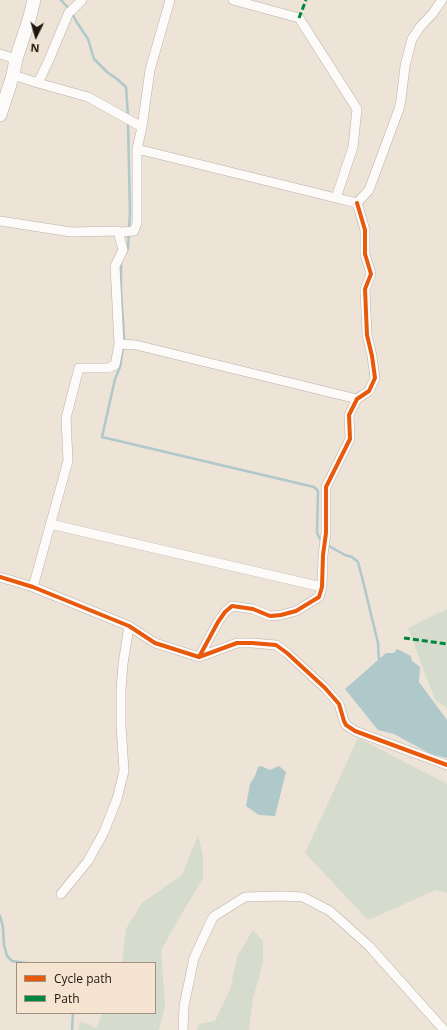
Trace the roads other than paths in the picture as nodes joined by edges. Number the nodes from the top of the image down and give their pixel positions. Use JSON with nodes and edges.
{"nodes":[{"id":1,"x":34,"y":0,"type":"edge"},
{"id":2,"x":82,"y":0,"type":"edge"},
{"id":3,"x":170,"y":0,"type":"edge"},
{"id":4,"x":233,"y":0,"type":"edge"},
{"id":5,"x":442,"y":0,"type":"edge"},
{"id":6,"x":0,"y":54,"type":"edge"},
{"id":7,"x":16,"y":59,"type":"junction"},
{"id":8,"x":13,"y":75,"type":"junction"},
{"id":9,"x":38,"y":83,"type":"junction"},
{"id":10,"x":0,"y":116,"type":"edge"},
{"id":11,"x":142,"y":127,"type":"junction"},
{"id":12,"x":137,"y":149,"type":"junction"},
{"id":13,"x":336,"y":198,"type":"junction"},
{"id":14,"x":357,"y":202,"type":"junction"},
{"id":15,"x":0,"y":221,"type":"edge"},
{"id":16,"x":120,"y":232,"type":"junction"},
{"id":17,"x":119,"y":344,"type":"junction"},
{"id":18,"x":357,"y":399,"type":"junction"},
{"id":19,"x":50,"y":524,"type":"junction"},
{"id":20,"x":0,"y":577,"type":"edge"},
{"id":21,"x":33,"y":587,"type":"junction"},
{"id":22,"x":322,"y":587,"type":"junction"},
{"id":23,"x":129,"y":626,"type":"junction"},
{"id":24,"x":200,"y":657,"type":"junction"},
{"id":25,"x":447,"y":765,"type":"edge"},
{"id":26,"x":61,"y":894,"type":"dead end"},
{"id":27,"x":183,"y":1030,"type":"edge"},
{"id":28,"x":444,"y":1030,"type":"edge"}],
"edges":[{"from":1,"to":7,"type":"main road"},
{"from":2,"to":9,"type":"street"},
{"from":3,"to":11,"type":"street"},
{"from":4,"to":13,"type":"street"},
{"from":5,"to":14,"type":"street"},
{"from":6,"to":7,"type":"street"},
{"from":7,"to":8,"type":"main road"},
{"from":8,"to":9,"type":"street"},
{"from":8,"to":10,"type":"main road"},
{"from":9,"to":11,"type":"street"},
{"from":11,"to":12,"type":"street"},
{"from":12,"to":13,"type":"street"},
{"from":12,"to":16,"type":"street"},
{"from":13,"to":14,"type":"street"},
{"from":14,"to":18,"type":"street"},
{"from":15,"to":16,"type":"street"},
{"from":16,"to":17,"type":"street"},
{"from":17,"to":18,"type":"street"},
{"from":17,"to":19,"type":"street"},
{"from":18,"to":22,"type":"street"},
{"from":19,"to":21,"type":"street"},
{"from":19,"to":22,"type":"street"},
{"from":20,"to":21,"type":"street"},
{"from":21,"to":23,"type":"street"},
{"from":22,"to":24,"type":"street"},
{"from":23,"to":24,"type":"street"},
{"from":23,"to":26,"type":"street"},
{"from":24,"to":25,"type":"street"},
{"from":27,"to":28,"type":"street"}]}
